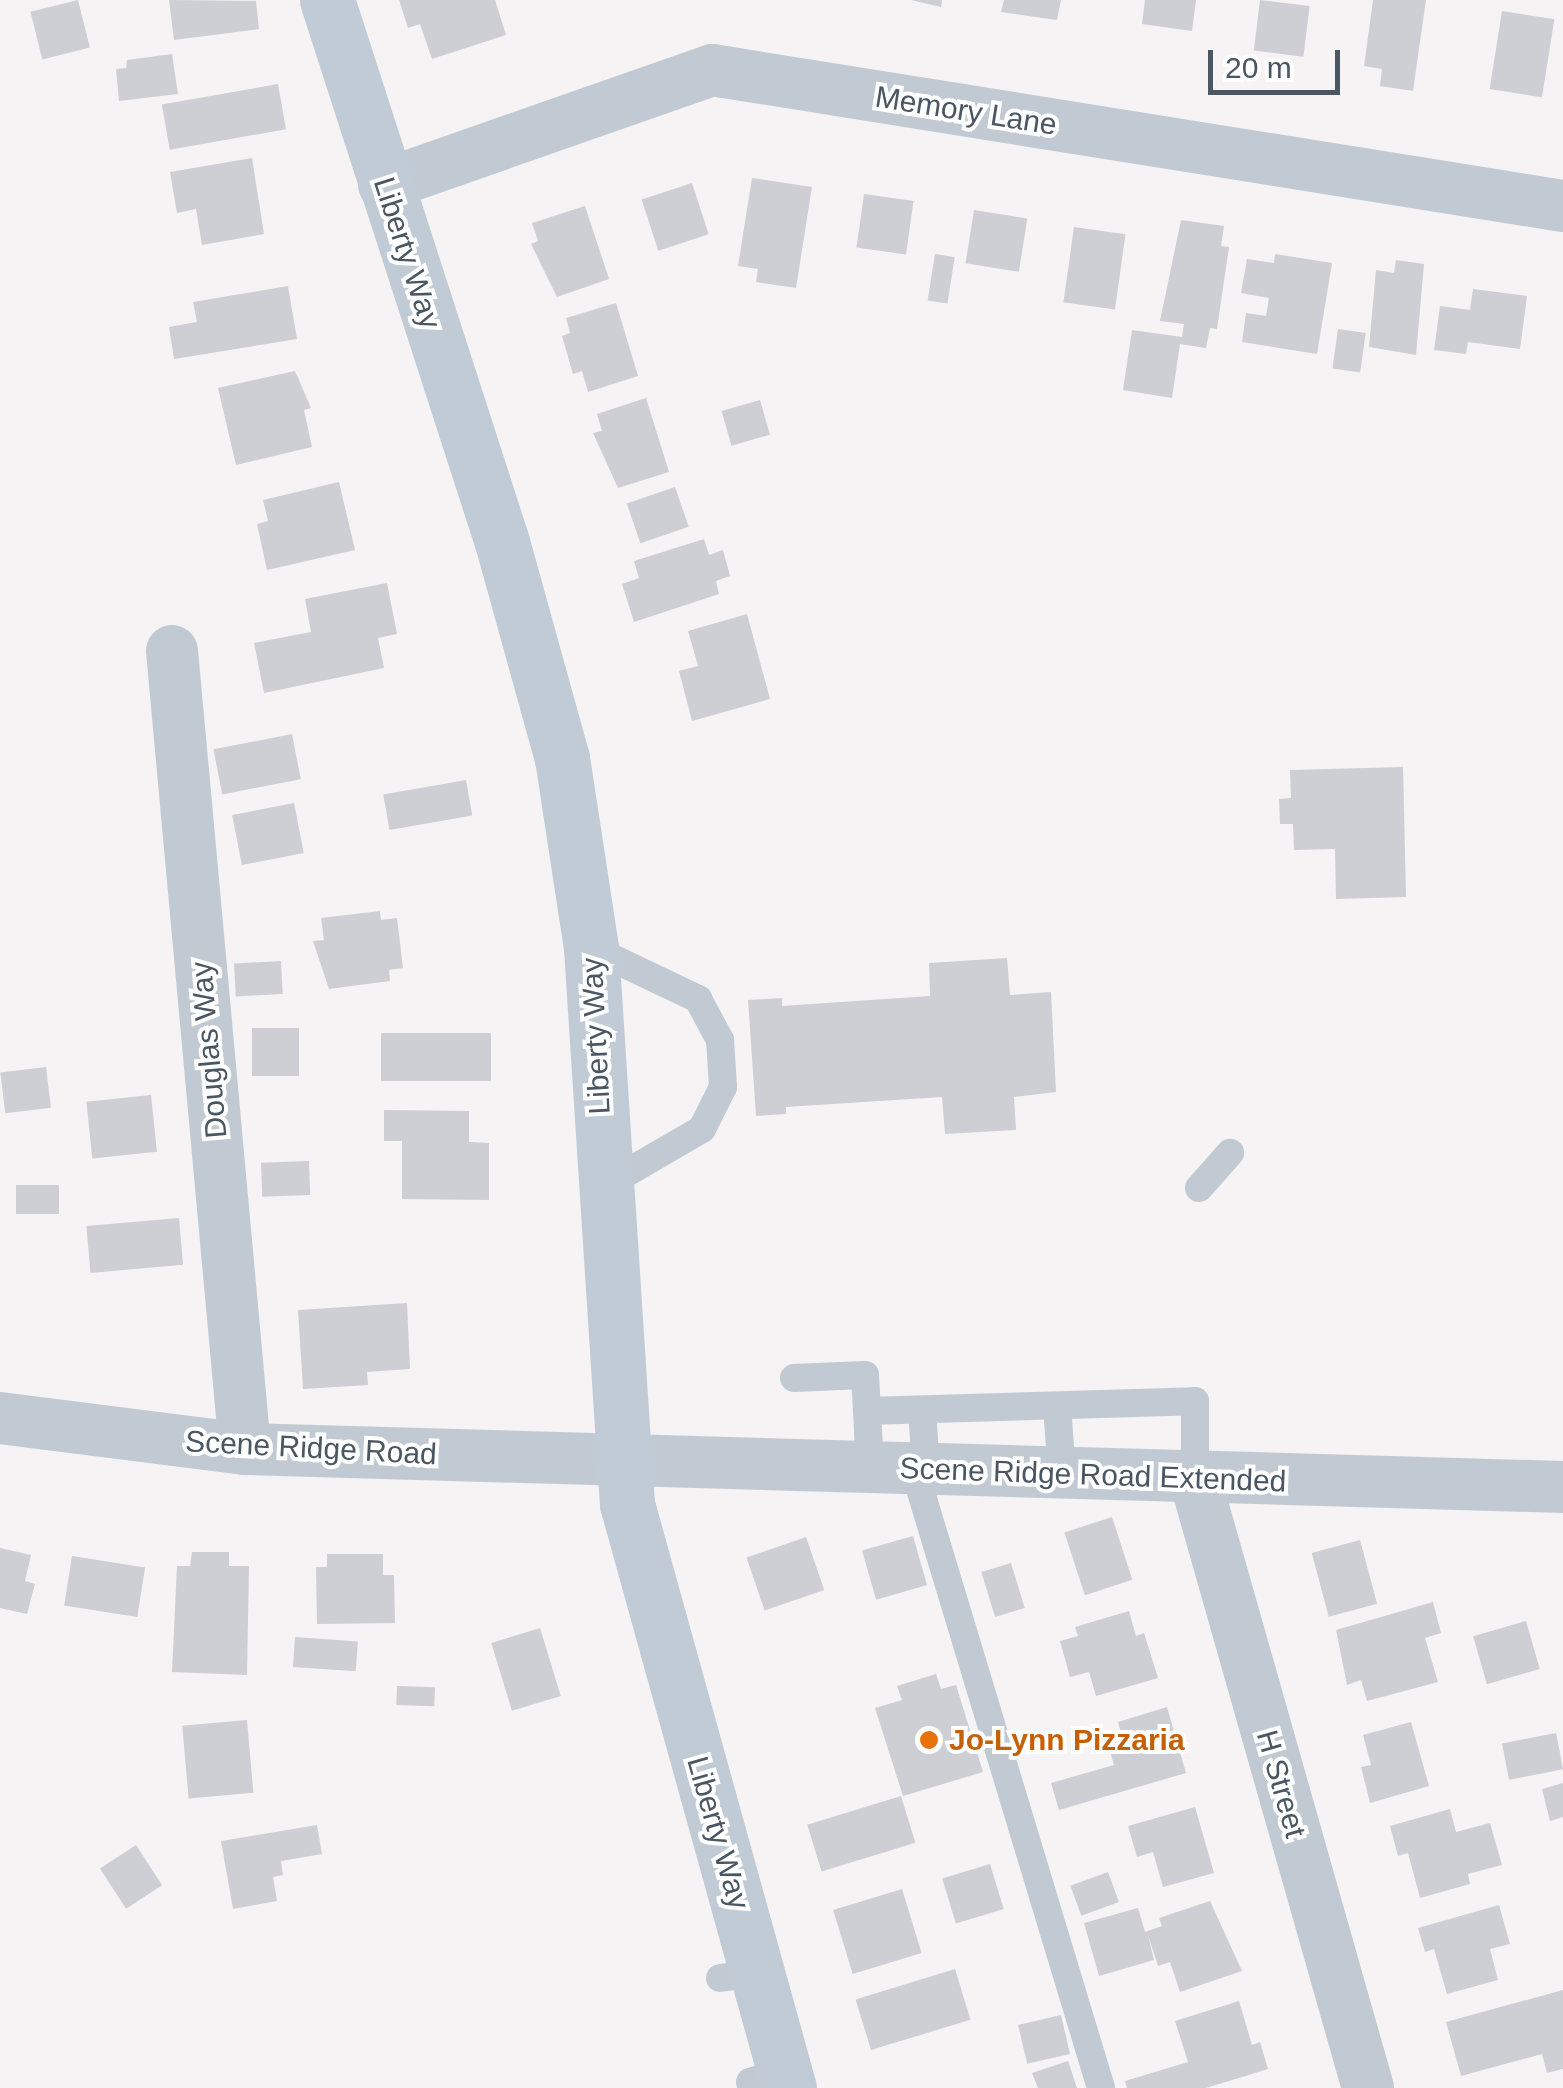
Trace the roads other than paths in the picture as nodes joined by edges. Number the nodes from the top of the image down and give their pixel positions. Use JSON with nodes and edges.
{"nodes":[{"id":1,"x":328,"y":0,"type":"edge"},
{"id":2,"x":384,"y":184,"type":"junction"},
{"id":3,"x":1563,"y":206,"type":"edge"},
{"id":4,"x":172,"y":651,"type":"dead end"},
{"id":5,"x":591,"y":948,"type":"junction"},
{"id":6,"x":1230,"y":1153,"type":"dead end"},
{"id":7,"x":604,"y":1186,"type":"junction"},
{"id":8,"x":1200,"y":1188,"type":"dead end"},
{"id":9,"x":794,"y":1378,"type":"dead end"},
{"id":10,"x":1057,"y":1406,"type":"junction"},
{"id":11,"x":922,"y":1410,"type":"junction"},
{"id":12,"x":867,"y":1412,"type":"junction"},
{"id":13,"x":0,"y":1418,"type":"edge"},
{"id":14,"x":246,"y":1450,"type":"junction"},
{"id":15,"x":623,"y":1461,"type":"junction"},
{"id":16,"x":903,"y":1469,"type":"junction"},
{"id":17,"x":1062,"y":1474,"type":"junction"},
{"id":18,"x":1195,"y":1479,"type":"junction"},
{"id":19,"x":1563,"y":1487,"type":"edge"},
{"id":20,"x":775,"y":2080,"type":"edge"},
{"id":21,"x":1101,"y":2088,"type":"edge"},
{"id":22,"x":1368,"y":2088,"type":"edge"}],
"edges":[{"from":1,"to":2,"type":"street","name":"Liberty Way"},
{"from":2,"to":3,"type":"street","name":"Memory Lane"},
{"from":2,"to":5,"type":"street","name":"Liberty Way"},
{"from":4,"to":14,"type":"street","name":"Douglas Way"},
{"from":5,"to":7,"type":"street","name":"Liberty Way"},
{"from":5,"to":7,"type":"lane"},
{"from":6,"to":8,"type":"lane"},
{"from":7,"to":15,"type":"street","name":"Liberty Way"},
{"from":9,"to":12,"type":"lane"},
{"from":10,"to":11,"type":"lane"},
{"from":10,"to":17,"type":"lane"},
{"from":10,"to":18,"type":"lane"},
{"from":11,"to":12,"type":"lane"},
{"from":11,"to":16,"type":"lane"},
{"from":12,"to":16,"type":"lane"},
{"from":13,"to":14,"type":"street","name":"Scene Ridge Road"},
{"from":14,"to":15,"type":"street","name":"Scene Ridge Road"},
{"from":15,"to":16,"type":"street","name":"Scene Ridge Road Extended"},
{"from":15,"to":20,"type":"street","name":"Liberty Way"},
{"from":16,"to":17,"type":"street","name":"Scene Ridge Road Extended"},
{"from":16,"to":21,"type":"lane"},
{"from":17,"to":18,"type":"street","name":"Scene Ridge Road Extended"},
{"from":18,"to":19,"type":"street","name":"Scene Ridge Road Extended"},
{"from":18,"to":22,"type":"street","name":"H Street"}]}
